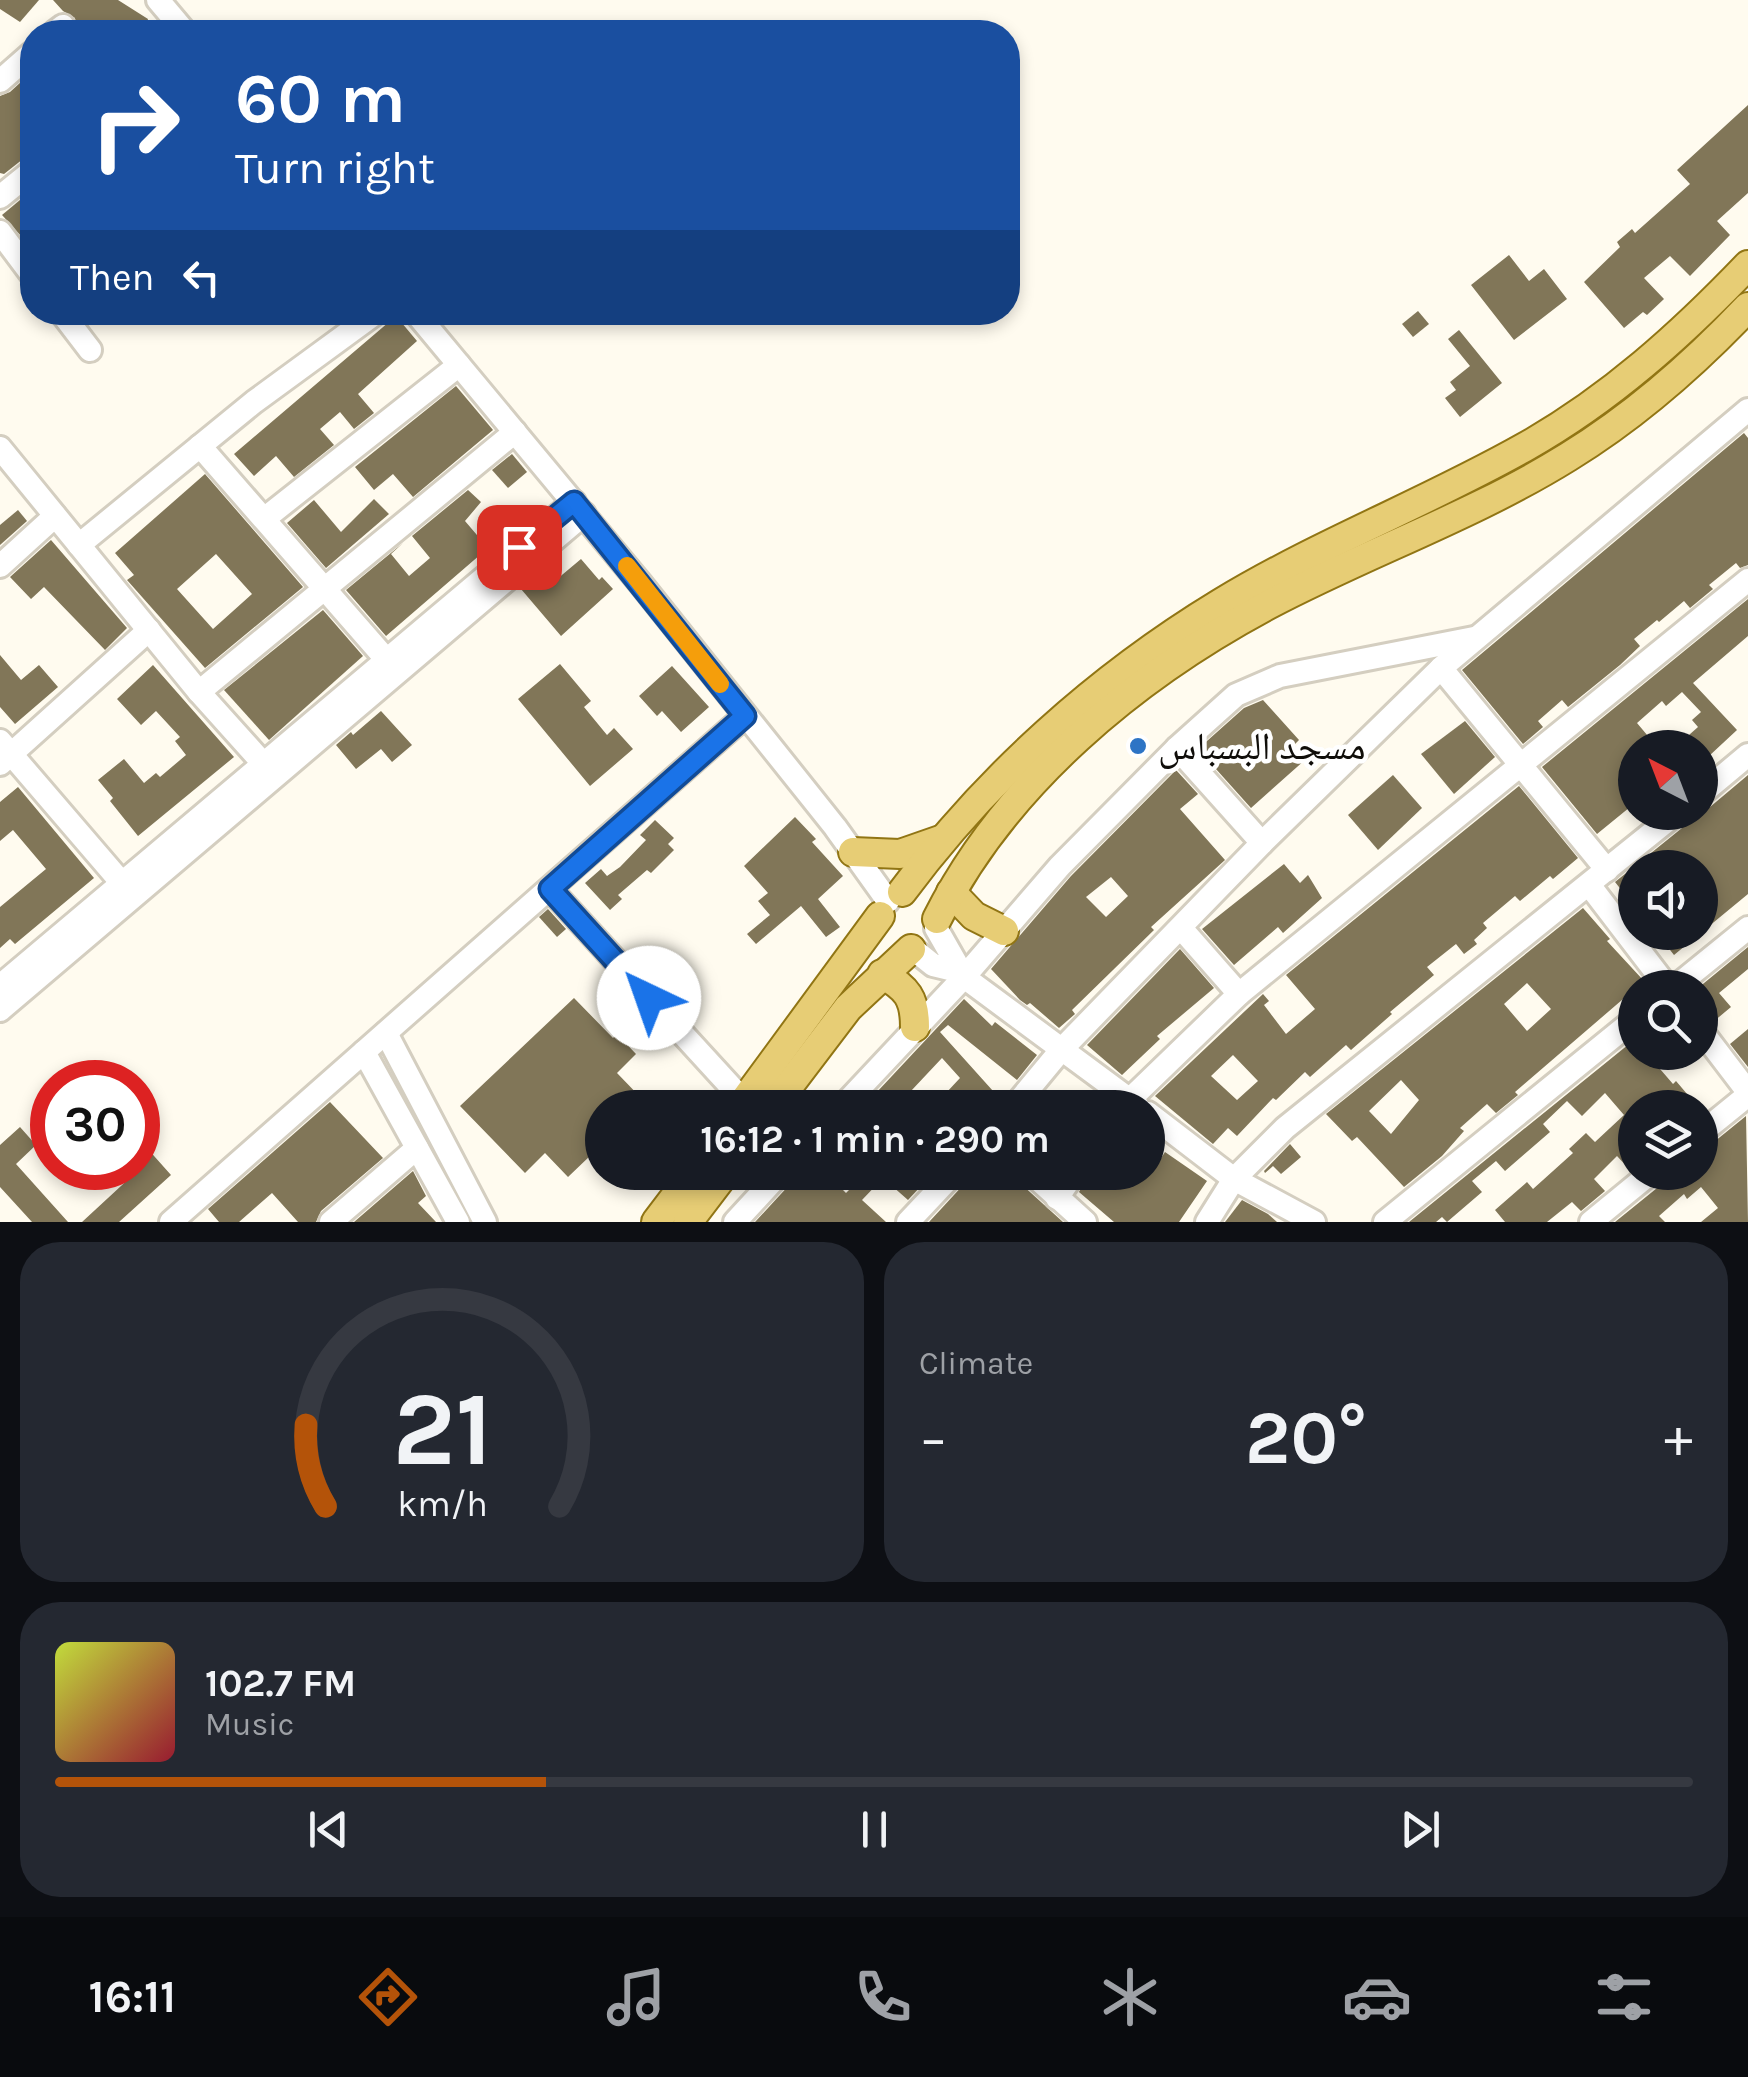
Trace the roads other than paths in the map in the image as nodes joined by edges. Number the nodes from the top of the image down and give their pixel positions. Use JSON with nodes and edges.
{"nodes":[{"id":1,"x":158,"y":0,"type":"edge"},
{"id":2,"x":175,"y":20,"type":"edge"},
{"id":3,"x":20,"y":64,"type":"edge"},
{"id":4,"x":0,"y":81,"type":"edge"},
{"id":5,"x":20,"y":181,"type":"edge"},
{"id":6,"x":0,"y":197,"type":"edge"},
{"id":7,"x":0,"y":232,"type":"edge"},
{"id":8,"x":20,"y":259,"type":"edge"},
{"id":9,"x":1748,"y":265,"type":"edge"},
{"id":10,"x":1748,"y":307,"type":"edge"},
{"id":11,"x":71,"y":325,"type":"edge"},
{"id":12,"x":359,"y":325,"type":"edge"},
{"id":13,"x":427,"y":325,"type":"edge"},
{"id":14,"x":90,"y":350,"type":"dead end"},
{"id":15,"x":459,"y":364,"type":"junction"},
{"id":16,"x":1748,"y":410,"type":"edge"},
{"id":17,"x":516,"y":432,"type":"junction"},
{"id":18,"x":200,"y":446,"type":"junction"},
{"id":19,"x":0,"y":448,"type":"edge"},
{"id":20,"x":578,"y":508,"type":"junction"},
{"id":21,"x":55,"y":516,"type":"junction"},
{"id":22,"x":264,"y":520,"type":"junction"},
{"id":23,"x":79,"y":545,"type":"junction"},
{"id":24,"x":0,"y":566,"type":"edge"},
{"id":25,"x":1748,"y":580,"type":"edge"},
{"id":26,"x":326,"y":590,"type":"junction"},
{"id":27,"x":148,"y":630,"type":"junction"},
{"id":28,"x":1478,"y":638,"type":"junction"},
{"id":29,"x":385,"y":658,"type":"junction"},
{"id":30,"x":1441,"y":668,"type":"junction"},
{"id":31,"x":199,"y":692,"type":"junction"},
{"id":32,"x":745,"y":716,"type":"junction"},
{"id":33,"x":1177,"y":748,"type":"junction"},
{"id":34,"x":4,"y":753,"type":"edge"},
{"id":35,"x":1748,"y":755,"type":"edge"},
{"id":36,"x":1519,"y":765,"type":"junction"},
{"id":37,"x":268,"y":770,"type":"junction"},
{"id":38,"x":1718,"y":779,"type":"edge"},
{"id":39,"x":1656,"y":830,"type":"edge"},
{"id":40,"x":944,"y":838,"type":"junction"},
{"id":41,"x":1262,"y":843,"type":"junction"},
{"id":42,"x":853,"y":852,"type":"junction"},
{"id":43,"x":1599,"y":878,"type":"junction"},
{"id":44,"x":121,"y":882,"type":"junction"},
{"id":45,"x":550,"y":889,"type":"junction"},
{"id":46,"x":951,"y":892,"type":"junction"},
{"id":47,"x":890,"y":903,"type":"junction"},
{"id":48,"x":937,"y":924,"type":"junction"},
{"id":49,"x":1180,"y":928,"type":"junction"},
{"id":50,"x":1748,"y":928,"type":"edge"},
{"id":51,"x":1004,"y":931,"type":"junction"},
{"id":52,"x":912,"y":949,"type":"junction"},
{"id":53,"x":1659,"y":970,"type":"edge"},
{"id":54,"x":1694,"y":970,"type":"edge"},
{"id":55,"x":882,"y":974,"type":"junction"},
{"id":56,"x":961,"y":974,"type":"junction"},
{"id":57,"x":12,"y":984,"type":"edge"},
{"id":58,"x":1239,"y":994,"type":"junction"},
{"id":59,"x":0,"y":1010,"type":"edge"},
{"id":60,"x":915,"y":1027,"type":"junction"},
{"id":61,"x":386,"y":1032,"type":"junction"},
{"id":62,"x":1618,"y":1033,"type":"edge"},
{"id":63,"x":1061,"y":1050,"type":"junction"},
{"id":64,"x":364,"y":1052,"type":"junction"},
{"id":65,"x":1718,"y":1053,"type":"edge"},
{"id":66,"x":729,"y":1090,"type":"edge"},
{"id":67,"x":752,"y":1090,"type":"edge"},
{"id":68,"x":785,"y":1090,"type":"edge"},
{"id":69,"x":858,"y":1090,"type":"edge"},
{"id":70,"x":1028,"y":1090,"type":"edge"},
{"id":71,"x":1111,"y":1090,"type":"edge"},
{"id":72,"x":1143,"y":1090,"type":"edge"},
{"id":73,"x":1748,"y":1094,"type":"edge"},
{"id":74,"x":1718,"y":1119,"type":"edge"},
{"id":75,"x":1165,"y":1126,"type":"edge"},
{"id":76,"x":417,"y":1148,"type":"junction"},
{"id":77,"x":458,"y":1172,"type":"junction"},
{"id":78,"x":1234,"y":1179,"type":"junction"},
{"id":79,"x":438,"y":1185,"type":"junction"},
{"id":80,"x":680,"y":1190,"type":"edge"},
{"id":81,"x":712,"y":1190,"type":"edge"},
{"id":82,"x":764,"y":1190,"type":"edge"},
{"id":83,"x":938,"y":1190,"type":"edge"},
{"id":84,"x":1049,"y":1190,"type":"edge"},
{"id":85,"x":1063,"y":1190,"type":"edge"},
{"id":86,"x":1630,"y":1190,"type":"edge"},
{"id":87,"x":1057,"y":1198,"type":"junction"},
{"id":88,"x":171,"y":1222,"type":"edge"},
{"id":89,"x":331,"y":1222,"type":"edge"},
{"id":90,"x":458,"y":1222,"type":"edge"},
{"id":91,"x":484,"y":1222,"type":"edge"},
{"id":92,"x":656,"y":1222,"type":"edge"},
{"id":93,"x":688,"y":1222,"type":"edge"},
{"id":94,"x":735,"y":1222,"type":"edge"},
{"id":95,"x":908,"y":1222,"type":"edge"},
{"id":96,"x":1085,"y":1222,"type":"edge"},
{"id":97,"x":1207,"y":1222,"type":"edge"},
{"id":98,"x":1314,"y":1222,"type":"edge"},
{"id":99,"x":1385,"y":1222,"type":"edge"},
{"id":100,"x":1590,"y":1222,"type":"edge"}],
"edges":[{"from":1,"to":2,"type":"street"},
{"from":3,"to":4,"type":"street"},
{"from":5,"to":6,"type":"street"},
{"from":7,"to":8,"type":"street"},
{"from":9,"to":40,"type":"main road"},
{"from":10,"to":46,"type":"main road"},
{"from":11,"to":14,"type":"street"},
{"from":12,"to":18,"type":"street"},
{"from":13,"to":15,"type":"street"},
{"from":15,"to":17,"type":"street"},
{"from":15,"to":22,"type":"street"},
{"from":16,"to":28,"type":"street"},
{"from":17,"to":20,"type":"street"},
{"from":17,"to":26,"type":"street"},
{"from":18,"to":22,"type":"street"},
{"from":18,"to":23,"type":"street"},
{"from":19,"to":21,"type":"street"},
{"from":20,"to":29,"type":"street"},
{"from":20,"to":32,"type":"street"},
{"from":20,"to":37,"type":"street"},
{"from":21,"to":23,"type":"street"},
{"from":21,"to":24,"type":"street"},
{"from":22,"to":26,"type":"street"},
{"from":23,"to":27,"type":"street"},
{"from":25,"to":36,"type":"street"},
{"from":26,"to":29,"type":"street"},
{"from":26,"to":31,"type":"street"},
{"from":27,"to":31,"type":"street"},
{"from":27,"to":34,"type":"street"},
{"from":28,"to":30,"type":"street"},
{"from":28,"to":33,"type":"street"},
{"from":29,"to":37,"type":"street"},
{"from":30,"to":36,"type":"street"},
{"from":30,"to":41,"type":"street"},
{"from":31,"to":37,"type":"street"},
{"from":32,"to":42,"type":"street"},
{"from":32,"to":45,"type":"street"},
{"from":33,"to":41,"type":"street"},
{"from":33,"to":51,"type":"street"},
{"from":34,"to":44,"type":"street"},
{"from":35,"to":38,"type":"street"},
{"from":36,"to":43,"type":"street"},
{"from":36,"to":58,"type":"street"},
{"from":37,"to":44,"type":"street"},
{"from":37,"to":57,"type":"street"},
{"from":39,"to":43,"type":"street"},
{"from":40,"to":42,"type":"main road"},
{"from":40,"to":47,"type":"main road"},
{"from":41,"to":49,"type":"street"},
{"from":42,"to":47,"type":"street"},
{"from":43,"to":53,"type":"street"},
{"from":43,"to":78,"type":"street"},
{"from":44,"to":57,"type":"street"},
{"from":45,"to":61,"type":"street"},
{"from":45,"to":66,"type":"street"},
{"from":46,"to":48,"type":"main road"},
{"from":46,"to":51,"type":"main road"},
{"from":47,"to":48,"type":"main road"},
{"from":47,"to":52,"type":"main road"},
{"from":47,"to":67,"type":"main road"},
{"from":48,"to":52,"type":"main road"},
{"from":48,"to":56,"type":"street"},
{"from":49,"to":58,"type":"street"},
{"from":49,"to":63,"type":"street"},
{"from":50,"to":54,"type":"street"},
{"from":51,"to":56,"type":"street"},
{"from":52,"to":55,"type":"main road"},
{"from":52,"to":56,"type":"street"},
{"from":55,"to":60,"type":"main road"},
{"from":55,"to":68,"type":"main road"},
{"from":56,"to":60,"type":"street"},
{"from":56,"to":63,"type":"street"},
{"from":57,"to":59,"type":"street"},
{"from":58,"to":72,"type":"street"},
{"from":60,"to":69,"type":"street"},
{"from":61,"to":64,"type":"street"},
{"from":61,"to":77,"type":"street"},
{"from":62,"to":99,"type":"street"},
{"from":63,"to":70,"type":"street"},
{"from":63,"to":71,"type":"street"},
{"from":64,"to":76,"type":"street"},
{"from":64,"to":88,"type":"street"},
{"from":65,"to":73,"type":"street"},
{"from":73,"to":74,"type":"street"},
{"from":75,"to":78,"type":"street"},
{"from":76,"to":79,"type":"street"},
{"from":76,"to":89,"type":"street"},
{"from":77,"to":79,"type":"street"},
{"from":77,"to":91,"type":"street"},
{"from":78,"to":97,"type":"street"},
{"from":78,"to":98,"type":"street"},
{"from":79,"to":90,"type":"street"},
{"from":80,"to":92,"type":"main road"},
{"from":81,"to":93,"type":"main road"},
{"from":82,"to":94,"type":"street"},
{"from":83,"to":95,"type":"street"},
{"from":84,"to":87,"type":"street"},
{"from":85,"to":87,"type":"street"},
{"from":86,"to":100,"type":"street"},
{"from":87,"to":96,"type":"street"}]}
